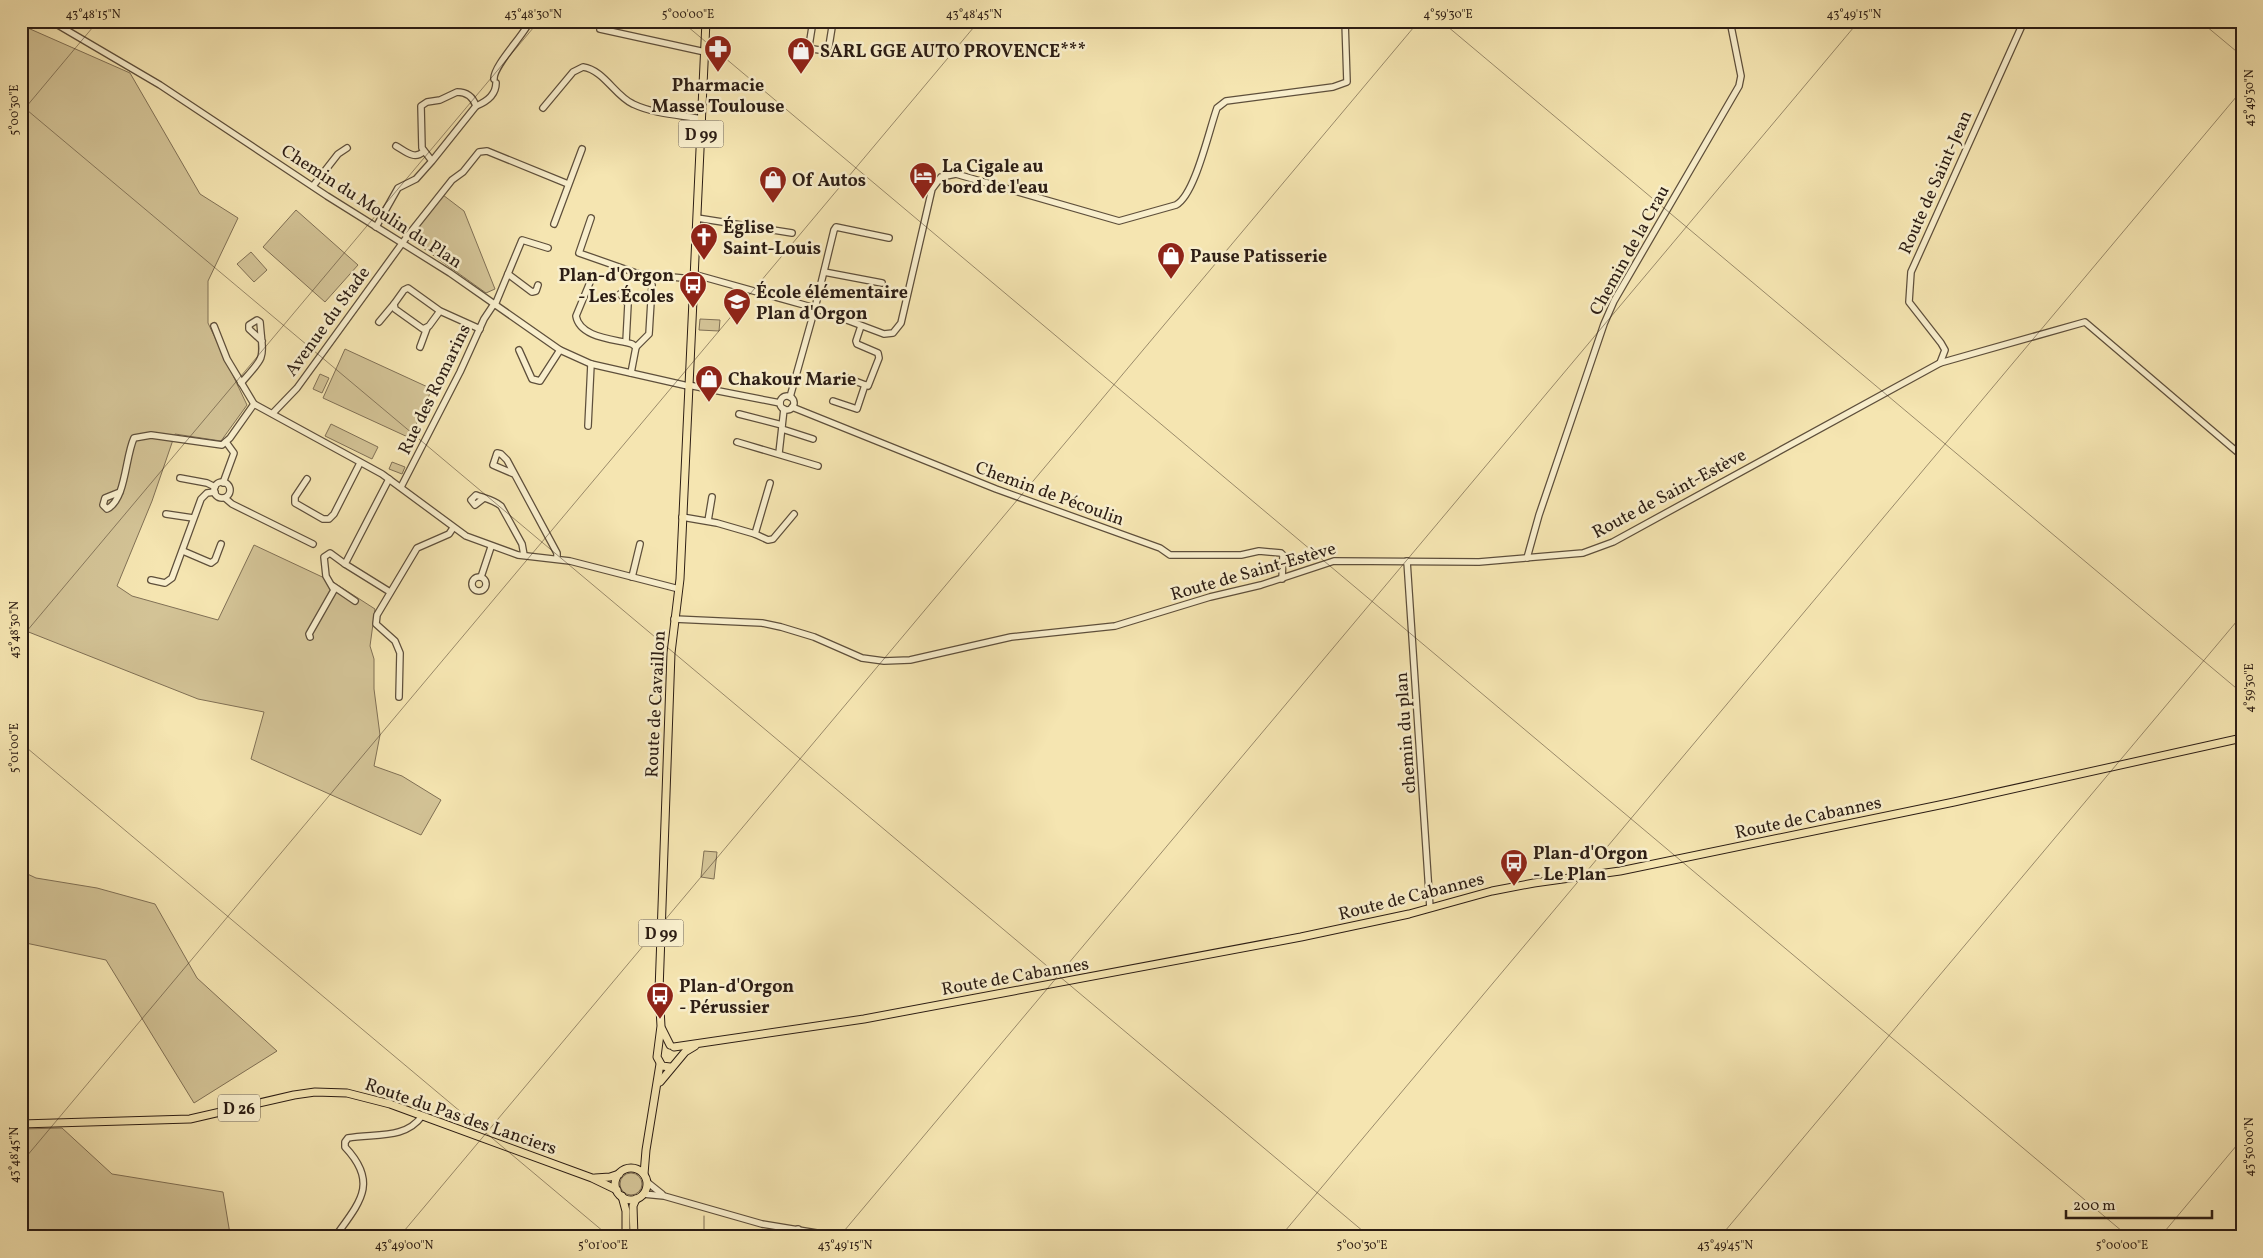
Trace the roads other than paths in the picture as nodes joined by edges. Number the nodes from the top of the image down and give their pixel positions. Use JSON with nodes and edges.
{"nodes":[{"id":1,"x":51,"y":21,"type":"edge"},
{"id":2,"x":530,"y":21,"type":"edge"},
{"id":3,"x":706,"y":21,"type":"edge"},
{"id":4,"x":813,"y":21,"type":"edge"},
{"id":5,"x":833,"y":21,"type":"edge"},
{"id":6,"x":1345,"y":21,"type":"edge"},
{"id":7,"x":1730,"y":21,"type":"edge"},
{"id":8,"x":2024,"y":21,"type":"edge"},
{"id":9,"x":600,"y":29,"type":"dead end"},
{"id":10,"x":705,"y":52,"type":"junction"},
{"id":11,"x":476,"y":106,"type":"junction"},
{"id":12,"x":543,"y":108,"type":"dead end"},
{"id":13,"x":702,"y":119,"type":"junction"},
{"id":14,"x":396,"y":146,"type":"dead end"},
{"id":15,"x":347,"y":148,"type":"dead end"},
{"id":16,"x":582,"y":149,"type":"dead end"},
{"id":17,"x":423,"y":152,"type":"junction"},
{"id":18,"x":432,"y":161,"type":"junction"},
{"id":19,"x":568,"y":184,"type":"junction"},
{"id":20,"x":312,"y":186,"type":"junction"},
{"id":21,"x":591,"y":218,"type":"dead end"},
{"id":22,"x":697,"y":218,"type":"junction"},
{"id":23,"x":554,"y":224,"type":"dead end"},
{"id":24,"x":376,"y":227,"type":"junction"},
{"id":25,"x":792,"y":233,"type":"dead end"},
{"id":26,"x":889,"y":238,"type":"dead end"},
{"id":27,"x":402,"y":244,"type":"junction"},
{"id":28,"x":548,"y":248,"type":"dead end"},
{"id":29,"x":824,"y":272,"type":"junction"},
{"id":30,"x":508,"y":274,"type":"junction"},
{"id":31,"x":593,"y":275,"type":"dead end"},
{"id":32,"x":693,"y":276,"type":"junction"},
{"id":33,"x":882,"y":283,"type":"dead end"},
{"id":34,"x":538,"y":285,"type":"dead end"},
{"id":35,"x":652,"y":285,"type":"dead end"},
{"id":36,"x":620,"y":294,"type":"dead end"},
{"id":37,"x":394,"y":304,"type":"junction"},
{"id":38,"x":494,"y":304,"type":"junction"},
{"id":39,"x":815,"y":308,"type":"junction"},
{"id":40,"x":440,"y":311,"type":"junction"},
{"id":41,"x":379,"y":322,"type":"dead end"},
{"id":42,"x":214,"y":326,"type":"dead end"},
{"id":43,"x":861,"y":326,"type":"junction"},
{"id":44,"x":427,"y":328,"type":"junction"},
{"id":45,"x":480,"y":329,"type":"junction"},
{"id":46,"x":262,"y":341,"type":"dead end"},
{"id":47,"x":626,"y":342,"type":"junction"},
{"id":48,"x":420,"y":347,"type":"dead end"},
{"id":49,"x":636,"y":347,"type":"junction"},
{"id":50,"x":518,"y":350,"type":"dead end"},
{"id":51,"x":560,"y":350,"type":"junction"},
{"id":52,"x":1940,"y":363,"type":"junction"},
{"id":53,"x":591,"y":364,"type":"junction"},
{"id":54,"x":631,"y":373,"type":"junction"},
{"id":55,"x":847,"y":378,"type":"dead end"},
{"id":56,"x":241,"y":383,"type":"junction"},
{"id":57,"x":688,"y":385,"type":"junction"},
{"id":58,"x":865,"y":385,"type":"junction"},
{"id":59,"x":790,"y":397,"type":"junction"},
{"id":60,"x":832,"y":401,"type":"dead end"},
{"id":61,"x":780,"y":403,"type":"junction"},
{"id":62,"x":254,"y":404,"type":"junction"},
{"id":63,"x":792,"y":407,"type":"junction"},
{"id":64,"x":784,"y":409,"type":"junction"},
{"id":65,"x":273,"y":413,"type":"junction"},
{"id":66,"x":739,"y":414,"type":"dead end"},
{"id":67,"x":588,"y":426,"type":"dead end"},
{"id":68,"x":782,"y":427,"type":"junction"},
{"id":69,"x":813,"y":439,"type":"dead end"},
{"id":70,"x":226,"y":442,"type":"junction"},
{"id":71,"x":737,"y":442,"type":"dead end"},
{"id":72,"x":779,"y":453,"type":"junction"},
{"id":73,"x":2242,"y":456,"type":"edge"},
{"id":74,"x":360,"y":463,"type":"junction"},
{"id":75,"x":818,"y":466,"type":"dead end"},
{"id":76,"x":514,"y":474,"type":"dead end"},
{"id":77,"x":180,"y":478,"type":"dead end"},
{"id":78,"x":307,"y":479,"type":"dead end"},
{"id":79,"x":390,"y":479,"type":"junction"},
{"id":80,"x":223,"y":483,"type":"junction"},
{"id":81,"x":770,"y":483,"type":"dead end"},
{"id":82,"x":401,"y":487,"type":"junction"},
{"id":83,"x":215,"y":489,"type":"junction"},
{"id":84,"x":120,"y":492,"type":"dead end"},
{"id":85,"x":712,"y":497,"type":"dead end"},
{"id":86,"x":225,"y":498,"type":"junction"},
{"id":87,"x":484,"y":498,"type":"dead end"},
{"id":88,"x":166,"y":514,"type":"dead end"},
{"id":89,"x":794,"y":514,"type":"dead end"},
{"id":90,"x":682,"y":517,"type":"junction"},
{"id":91,"x":193,"y":518,"type":"junction"},
{"id":92,"x":708,"y":521,"type":"junction"},
{"id":93,"x":453,"y":528,"type":"junction"},
{"id":94,"x":755,"y":534,"type":"junction"},
{"id":95,"x":221,"y":544,"type":"dead end"},
{"id":96,"x":313,"y":544,"type":"dead end"},
{"id":97,"x":640,"y":544,"type":"dead end"},
{"id":98,"x":492,"y":547,"type":"junction"},
{"id":99,"x":184,"y":551,"type":"junction"},
{"id":100,"x":524,"y":556,"type":"junction"},
{"id":101,"x":557,"y":558,"type":"junction"},
{"id":102,"x":1527,"y":558,"type":"junction"},
{"id":103,"x":1407,"y":561,"type":"junction"},
{"id":104,"x":346,"y":564,"type":"junction"},
{"id":105,"x":481,"y":577,"type":"dead end"},
{"id":106,"x":632,"y":577,"type":"junction"},
{"id":107,"x":1282,"y":579,"type":"junction"},
{"id":108,"x":151,"y":580,"type":"dead end"},
{"id":109,"x":333,"y":586,"type":"junction"},
{"id":110,"x":679,"y":588,"type":"junction"},
{"id":111,"x":390,"y":592,"type":"junction"},
{"id":112,"x":355,"y":601,"type":"dead end"},
{"id":113,"x":674,"y":619,"type":"junction"},
{"id":114,"x":310,"y":637,"type":"dead end"},
{"id":115,"x":399,"y":697,"type":"dead end"},
{"id":116,"x":2242,"y":738,"type":"edge"},
{"id":117,"x":1430,"y":905,"type":"junction"},
{"id":118,"x":661,"y":1026,"type":"junction"},
{"id":119,"x":701,"y":1042,"type":"junction"},
{"id":120,"x":672,"y":1046,"type":"junction"},
{"id":121,"x":659,"y":1050,"type":"junction"},
{"id":122,"x":679,"y":1058,"type":"junction"},
{"id":123,"x":660,"y":1064,"type":"junction"},
{"id":124,"x":670,"y":1067,"type":"junction"},
{"id":125,"x":656,"y":1089,"type":"junction"},
{"id":126,"x":422,"y":1116,"type":"junction"},
{"id":127,"x":21,"y":1124,"type":"edge"},
{"id":128,"x":646,"y":1150,"type":"junction"},
{"id":129,"x":634,"y":1168,"type":"junction"},
{"id":130,"x":619,"y":1174,"type":"junction"},
{"id":131,"x":644,"y":1174,"type":"junction"},
{"id":132,"x":592,"y":1178,"type":"junction"},
{"id":133,"x":647,"y":1182,"type":"junction"},
{"id":134,"x":619,"y":1193,"type":"junction"},
{"id":135,"x":644,"y":1194,"type":"junction"},
{"id":136,"x":664,"y":1196,"type":"junction"},
{"id":137,"x":636,"y":1199,"type":"junction"},
{"id":138,"x":798,"y":1229,"type":"junction"},
{"id":139,"x":336,"y":1237,"type":"edge"},
{"id":140,"x":626,"y":1237,"type":"edge"},
{"id":141,"x":634,"y":1237,"type":"edge"},
{"id":142,"x":797,"y":1237,"type":"edge"},
{"id":143,"x":841,"y":1237,"type":"edge"}],
"edges":[{"from":1,"to":20,"type":"street","name":"Chemin du Moulin du Plan"},
{"from":2,"to":11,"type":"street"},
{"from":3,"to":10,"type":"main road","name":"Route de Cavaillon","number":"D 99"},
{"from":4,"to":5,"type":"street"},
{"from":6,"to":43,"type":"street"},
{"from":7,"to":102,"type":"street","name":"Chemin de la Crau"},
{"from":8,"to":52,"type":"street","name":"Route de Saint-Jean"},
{"from":9,"to":10,"type":"street"},
{"from":10,"to":13,"type":"main road","name":"Route de Cavaillon","number":"D 99"},
{"from":11,"to":17,"type":"street"},
{"from":11,"to":18,"type":"street"},
{"from":12,"to":13,"type":"street"},
{"from":13,"to":22,"type":"main road","name":"Route de Cavaillon","number":"D 99"},
{"from":14,"to":17,"type":"street"},
{"from":15,"to":20,"type":"street"},
{"from":16,"to":19,"type":"street"},
{"from":17,"to":18,"type":"street"},
{"from":18,"to":24,"type":"street"},
{"from":19,"to":23,"type":"street"},
{"from":19,"to":27,"type":"street","name":"Avenue du Stade"},
{"from":20,"to":24,"type":"street","name":"Chemin du Moulin du Plan"},
{"from":21,"to":32,"type":"street"},
{"from":22,"to":25,"type":"street"},
{"from":22,"to":32,"type":"main road","name":"Route de Cavaillon","number":"D 99"},
{"from":24,"to":27,"type":"street","name":"Chemin du Moulin du Plan"},
{"from":26,"to":29,"type":"street"},
{"from":27,"to":38,"type":"street","name":"Chemin du Moulin du Plan"},
{"from":27,"to":65,"type":"street","name":"Avenue du Stade"},
{"from":28,"to":30,"type":"street","name":"Rue des Romarins"},
{"from":29,"to":33,"type":"street"},
{"from":29,"to":39,"type":"street"},
{"from":30,"to":34,"type":"street"},
{"from":30,"to":38,"type":"street","name":"Rue des Romarins"},
{"from":31,"to":47,"type":"street"},
{"from":32,"to":39,"type":"street"},
{"from":32,"to":57,"type":"main road","name":"Route de Cavaillon","number":"D 99"},
{"from":35,"to":49,"type":"street"},
{"from":36,"to":47,"type":"street"},
{"from":37,"to":40,"type":"street"},
{"from":37,"to":41,"type":"street"},
{"from":37,"to":44,"type":"street"},
{"from":38,"to":45,"type":"street","name":"Rue des Romarins"},
{"from":38,"to":51,"type":"street","name":"Chemin du Moulin du Plan"},
{"from":39,"to":43,"type":"street"},
{"from":39,"to":59,"type":"street"},
{"from":40,"to":44,"type":"street"},
{"from":40,"to":45,"type":"street"},
{"from":42,"to":56,"type":"street"},
{"from":43,"to":58,"type":"street"},
{"from":44,"to":48,"type":"street"},
{"from":45,"to":82,"type":"street","name":"Rue des Romarins"},
{"from":46,"to":56,"type":"street"},
{"from":47,"to":49,"type":"street"},
{"from":49,"to":54,"type":"street"},
{"from":50,"to":51,"type":"street"},
{"from":51,"to":53,"type":"street","name":"Chemin du Moulin du Plan"},
{"from":52,"to":73,"type":"street","name":"Route de Saint-Estève"},
{"from":52,"to":102,"type":"street","name":"Route de Saint-Estève"},
{"from":53,"to":54,"type":"street","name":"Chemin du Moulin du Plan"},
{"from":53,"to":67,"type":"street"},
{"from":54,"to":57,"type":"street","name":"Chemin du Moulin du Plan"},
{"from":55,"to":58,"type":"street"},
{"from":56,"to":62,"type":"street"},
{"from":57,"to":61,"type":"street"},
{"from":57,"to":90,"type":"main road","name":"Route de Cavaillon","number":"D 99"},
{"from":58,"to":60,"type":"street"},
{"from":59,"to":61,"type":"street"},
{"from":59,"to":63,"type":"street"},
{"from":61,"to":64,"type":"street"},
{"from":62,"to":65,"type":"street"},
{"from":62,"to":70,"type":"street"},
{"from":63,"to":64,"type":"street"},
{"from":63,"to":107,"type":"street","name":"Chemin de Pécoulin"},
{"from":64,"to":68,"type":"street"},
{"from":65,"to":74,"type":"street"},
{"from":66,"to":68,"type":"street"},
{"from":68,"to":69,"type":"street"},
{"from":68,"to":72,"type":"street"},
{"from":70,"to":80,"type":"street"},
{"from":70,"to":84,"type":"street"},
{"from":71,"to":72,"type":"street"},
{"from":72,"to":75,"type":"street"},
{"from":74,"to":78,"type":"street"},
{"from":74,"to":79,"type":"street"},
{"from":76,"to":101,"type":"street"},
{"from":77,"to":83,"type":"street"},
{"from":79,"to":82,"type":"street"},
{"from":79,"to":104,"type":"street"},
{"from":80,"to":83,"type":"street"},
{"from":80,"to":86,"type":"street"},
{"from":81,"to":94,"type":"street"},
{"from":82,"to":93,"type":"street"},
{"from":83,"to":86,"type":"street"},
{"from":83,"to":91,"type":"street"},
{"from":85,"to":92,"type":"street"},
{"from":86,"to":96,"type":"street"},
{"from":87,"to":100,"type":"street"},
{"from":88,"to":91,"type":"street"},
{"from":89,"to":94,"type":"street"},
{"from":90,"to":92,"type":"street"},
{"from":90,"to":110,"type":"main road","name":"Route de Cavaillon","number":"D 99"},
{"from":91,"to":99,"type":"street"},
{"from":92,"to":94,"type":"street"},
{"from":93,"to":98,"type":"street"},
{"from":93,"to":111,"type":"street"},
{"from":95,"to":99,"type":"street"},
{"from":97,"to":106,"type":"street"},
{"from":98,"to":100,"type":"street"},
{"from":98,"to":105,"type":"street"},
{"from":99,"to":108,"type":"street"},
{"from":100,"to":101,"type":"street"},
{"from":101,"to":106,"type":"street"},
{"from":102,"to":103,"type":"street","name":"Route de Saint-Estève"},
{"from":103,"to":107,"type":"street","name":"Route de Saint-Estève"},
{"from":103,"to":117,"type":"street","name":"chemin du plan"},
{"from":104,"to":109,"type":"street"},
{"from":104,"to":111,"type":"street"},
{"from":106,"to":110,"type":"street"},
{"from":107,"to":113,"type":"street","name":"Route de Saint-Estève"},
{"from":109,"to":112,"type":"street"},
{"from":109,"to":114,"type":"street"},
{"from":110,"to":113,"type":"main road","name":"Route de Cavaillon","number":"D 99"},
{"from":111,"to":115,"type":"street"},
{"from":113,"to":118,"type":"main road","name":"Route de Cavaillon","number":"D 99"},
{"from":116,"to":117,"type":"main road","name":"Route de Cabannes"},
{"from":117,"to":119,"type":"main road","name":"Route de Cabannes"},
{"from":118,"to":120,"type":"main road","name":"Route de Cavaillon","number":"D 99"},
{"from":118,"to":121,"type":"main road","name":"Route de Cavaillon","number":"D 99"},
{"from":119,"to":120,"type":"main road","name":"Route de Cabannes"},
{"from":119,"to":122,"type":"main road","name":"Route de Cabannes"},
{"from":120,"to":121,"type":"main road"},
{"from":120,"to":122,"type":"main road"},
{"from":121,"to":123,"type":"main road"},
{"from":122,"to":124,"type":"main road"},
{"from":123,"to":124,"type":"main road"},
{"from":123,"to":125,"type":"main road"},
{"from":124,"to":125,"type":"main road"},
{"from":125,"to":128,"type":"main road"},
{"from":126,"to":127,"type":"main road","name":"Route du Pas des Lanciers","number":"D 26"},
{"from":126,"to":132,"type":"main road","name":"Route du Pas des Lanciers","number":"D 26"},
{"from":126,"to":139,"type":"street"},
{"from":128,"to":129,"type":"main road"},
{"from":128,"to":131,"type":"main road"},
{"from":129,"to":130,"type":"main road"},
{"from":129,"to":131,"type":"main road"},
{"from":130,"to":132,"type":"main road","name":"Route du Pas des Lanciers","number":"D 26"},
{"from":130,"to":134,"type":"main road"},
{"from":131,"to":133,"type":"main road"},
{"from":132,"to":134,"type":"main road","name":"Route du Pas des Lanciers","number":"D 26"},
{"from":133,"to":135,"type":"main road"},
{"from":133,"to":136,"type":"street"},
{"from":134,"to":137,"type":"main road"},
{"from":134,"to":140,"type":"main road"},
{"from":135,"to":136,"type":"street"},
{"from":135,"to":137,"type":"main road"},
{"from":136,"to":138,"type":"street"},
{"from":137,"to":141,"type":"main road"},
{"from":138,"to":142,"type":"street"},
{"from":138,"to":143,"type":"street"}]}
